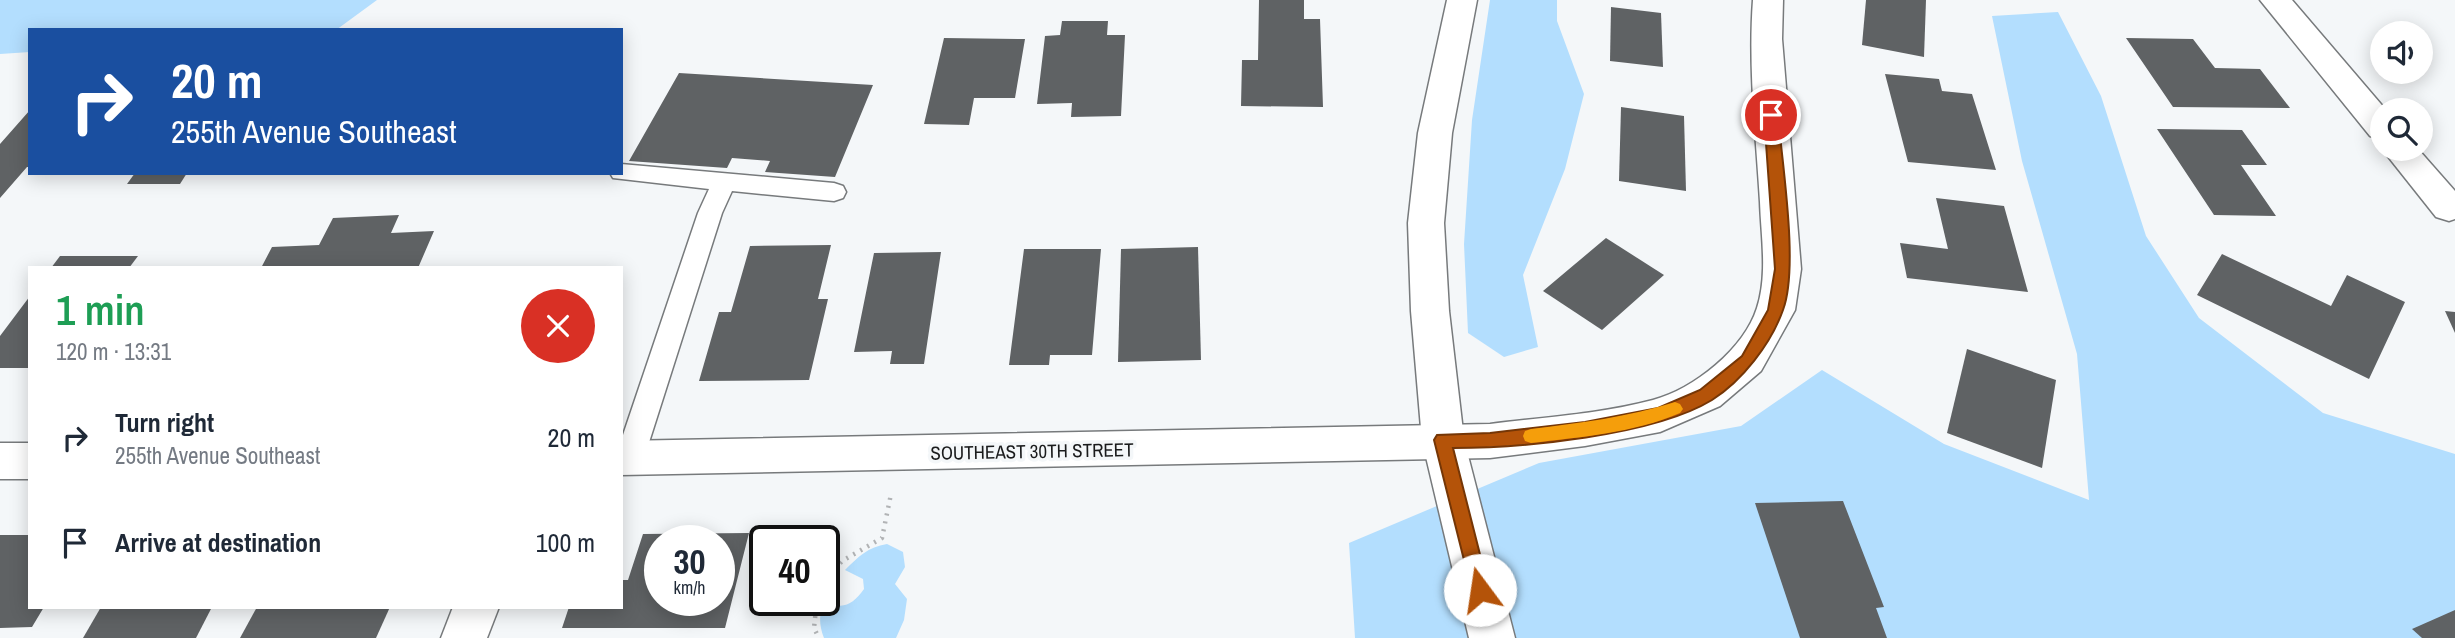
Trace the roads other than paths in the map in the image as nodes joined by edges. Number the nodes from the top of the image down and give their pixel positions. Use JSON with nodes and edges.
{"nodes":[{"id":1,"x":1462,"y":0,"type":"edge"},
{"id":2,"x":1768,"y":0,"type":"edge"},
{"id":3,"x":2275,"y":0,"type":"edge"},
{"id":4,"x":2370,"y":114,"type":"edge"},
{"id":5,"x":2409,"y":161,"type":"edge"},
{"id":6,"x":623,"y":172,"type":"edge"},
{"id":7,"x":725,"y":181,"type":"junction"},
{"id":8,"x":834,"y":192,"type":"dead end"},
{"id":9,"x":2449,"y":208,"type":"dead end"},
{"id":10,"x":1443,"y":440,"type":"junction"},
{"id":11,"x":626,"y":458,"type":"edge"},
{"id":12,"x":0,"y":461,"type":"edge"},
{"id":13,"x":28,"y":461,"type":"edge"},
{"id":14,"x":475,"y":609,"type":"edge"},
{"id":15,"x":464,"y":638,"type":"edge"},
{"id":16,"x":1492,"y":638,"type":"edge"}],
"edges":[{"from":1,"to":10,"type":"street"},
{"from":2,"to":10,"type":"street","name":"SOUTHEAST 30TH STREET"},
{"from":3,"to":4,"type":"street"},
{"from":5,"to":9,"type":"street"},
{"from":6,"to":7,"type":"lane"},
{"from":7,"to":8,"type":"lane"},
{"from":7,"to":11,"type":"lane"},
{"from":10,"to":11,"type":"street","name":"SOUTHEAST 30TH STREET"},
{"from":10,"to":16,"type":"street"},
{"from":12,"to":13,"type":"street"},
{"from":14,"to":15,"type":"street"}]}
